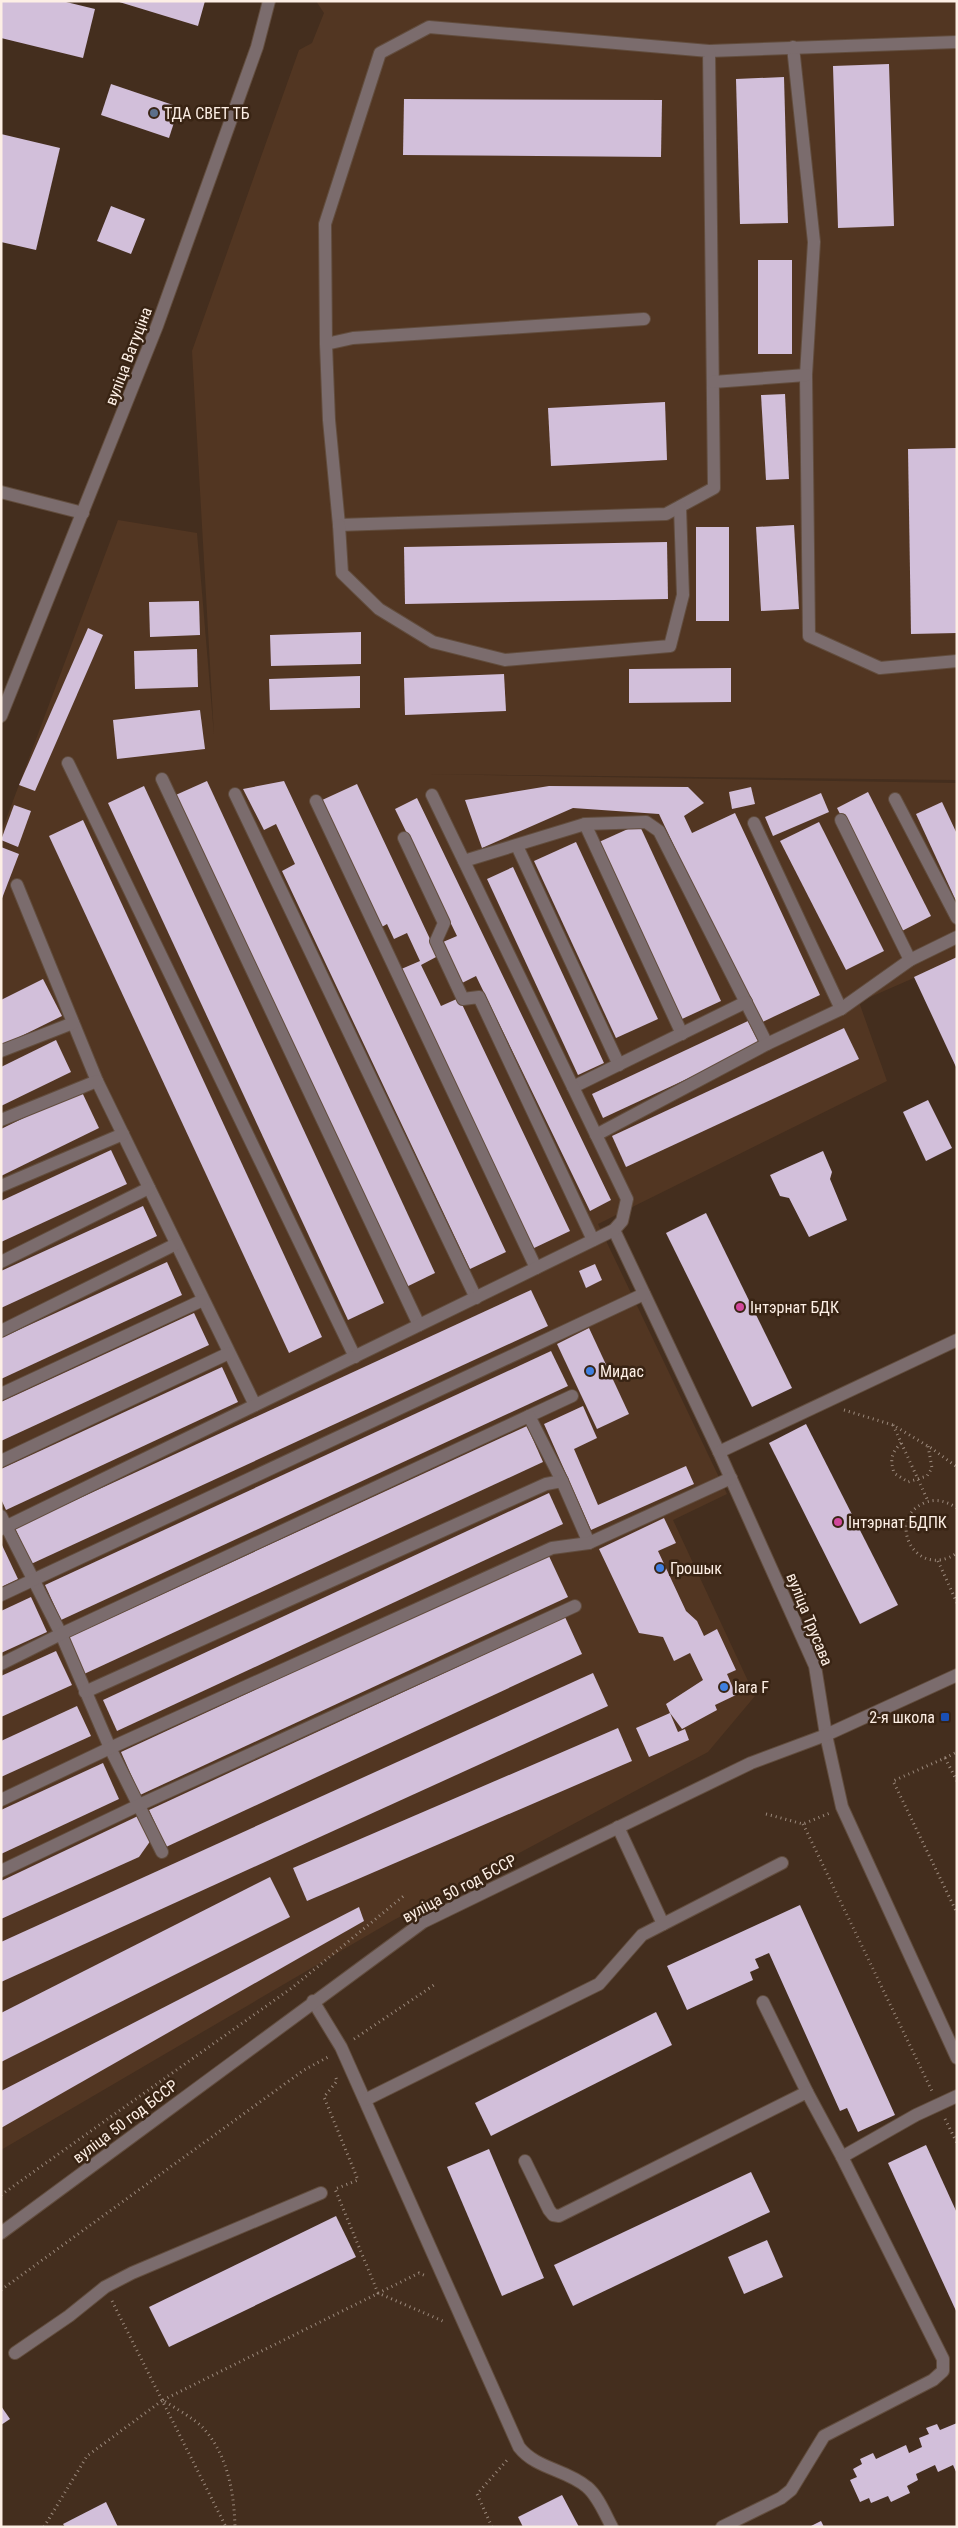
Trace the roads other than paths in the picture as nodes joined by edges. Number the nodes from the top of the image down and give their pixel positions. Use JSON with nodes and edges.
{"nodes":[{"id":1,"x":269,"y":1,"type":"edge"},
{"id":2,"x":957,"y":42,"type":"edge"},
{"id":3,"x":793,"y":47,"type":"junction"},
{"id":4,"x":709,"y":51,"type":"junction"},
{"id":5,"x":644,"y":319,"type":"dead end"},
{"id":6,"x":326,"y":344,"type":"junction"},
{"id":7,"x":806,"y":375,"type":"junction"},
{"id":8,"x":713,"y":382,"type":"junction"},
{"id":9,"x":1,"y":492,"type":"edge"},
{"id":10,"x":680,"y":507,"type":"junction"},
{"id":11,"x":83,"y":513,"type":"junction"},
{"id":12,"x":339,"y":525,"type":"junction"},
{"id":13,"x":957,"y":661,"type":"edge"},
{"id":14,"x":1,"y":716,"type":"edge"},
{"id":15,"x":68,"y":763,"type":"dead end"},
{"id":16,"x":162,"y":779,"type":"dead end"},
{"id":17,"x":235,"y":794,"type":"dead end"},
{"id":18,"x":432,"y":795,"type":"dead end"},
{"id":19,"x":895,"y":799,"type":"dead end"},
{"id":20,"x":316,"y":802,"type":"dead end"},
{"id":21,"x":841,"y":820,"type":"dead end"},
{"id":22,"x":754,"y":823,"type":"dead end"},
{"id":23,"x":585,"y":824,"type":"junction"},
{"id":24,"x":404,"y":838,"type":"dead end"},
{"id":25,"x":517,"y":846,"type":"junction"},
{"id":26,"x":464,"y":861,"type":"junction"},
{"id":27,"x":17,"y":886,"type":"dead end"},
{"id":28,"x":957,"y":918,"type":"edge"},
{"id":29,"x":957,"y":937,"type":"edge"},
{"id":30,"x":910,"y":960,"type":"junction"},
{"id":31,"x":746,"y":1002,"type":"junction"},
{"id":32,"x":842,"y":1009,"type":"junction"},
{"id":33,"x":73,"y":1023,"type":"junction"},
{"id":34,"x":682,"y":1034,"type":"junction"},
{"id":35,"x":768,"y":1044,"type":"junction"},
{"id":36,"x":1,"y":1051,"type":"edge"},
{"id":37,"x":619,"y":1065,"type":"junction"},
{"id":38,"x":97,"y":1081,"type":"junction"},
{"id":39,"x":573,"y":1087,"type":"junction"},
{"id":40,"x":1,"y":1120,"type":"edge"},
{"id":41,"x":123,"y":1134,"type":"junction"},
{"id":42,"x":596,"y":1135,"type":"junction"},
{"id":43,"x":1,"y":1186,"type":"edge"},
{"id":44,"x":149,"y":1188,"type":"junction"},
{"id":45,"x":614,"y":1230,"type":"junction"},
{"id":46,"x":593,"y":1240,"type":"junction"},
{"id":47,"x":176,"y":1244,"type":"junction"},
{"id":48,"x":1,"y":1262,"type":"edge"},
{"id":49,"x":536,"y":1268,"type":"junction"},
{"id":50,"x":644,"y":1294,"type":"junction"},
{"id":51,"x":476,"y":1298,"type":"junction"},
{"id":52,"x":204,"y":1300,"type":"junction"},
{"id":53,"x":419,"y":1325,"type":"junction"},
{"id":54,"x":1,"y":1331,"type":"edge"},
{"id":55,"x":957,"y":1340,"type":"edge"},
{"id":56,"x":229,"y":1353,"type":"junction"},
{"id":57,"x":355,"y":1357,"type":"junction"},
{"id":58,"x":1,"y":1394,"type":"edge"},
{"id":59,"x":572,"y":1396,"type":"dead end"},
{"id":60,"x":255,"y":1405,"type":"junction"},
{"id":61,"x":529,"y":1416,"type":"junction"},
{"id":62,"x":719,"y":1452,"type":"junction"},
{"id":63,"x":1,"y":1461,"type":"edge"},
{"id":64,"x":731,"y":1478,"type":"junction"},
{"id":65,"x":562,"y":1481,"type":"junction"},
{"id":66,"x":3,"y":1524,"type":"edge"},
{"id":67,"x":589,"y":1543,"type":"junction"},
{"id":68,"x":33,"y":1580,"type":"junction"},
{"id":69,"x":1,"y":1595,"type":"edge"},
{"id":70,"x":574,"y":1606,"type":"dead end"},
{"id":71,"x":61,"y":1634,"type":"junction"},
{"id":72,"x":1,"y":1664,"type":"edge"},
{"id":73,"x":957,"y":1675,"type":"edge"},
{"id":74,"x":86,"y":1692,"type":"junction"},
{"id":75,"x":826,"y":1735,"type":"junction"},
{"id":76,"x":110,"y":1748,"type":"junction"},
{"id":77,"x":1,"y":1800,"type":"edge"},
{"id":78,"x":138,"y":1805,"type":"junction"},
{"id":79,"x":618,"y":1827,"type":"junction"},
{"id":80,"x":162,"y":1852,"type":"dead end"},
{"id":81,"x":782,"y":1863,"type":"dead end"},
{"id":82,"x":1,"y":1871,"type":"edge"},
{"id":83,"x":663,"y":1924,"type":"junction"},
{"id":84,"x":312,"y":2001,"type":"junction"},
{"id":85,"x":762,"y":2002,"type":"dead end"},
{"id":86,"x":957,"y":2058,"type":"edge"},
{"id":87,"x":807,"y":2092,"type":"junction"},
{"id":88,"x":957,"y":2096,"type":"edge"},
{"id":89,"x":365,"y":2100,"type":"junction"},
{"id":90,"x":842,"y":2157,"type":"junction"},
{"id":91,"x":525,"y":2161,"type":"dead end"},
{"id":92,"x":321,"y":2193,"type":"dead end"},
{"id":93,"x":1,"y":2233,"type":"edge"},
{"id":94,"x":15,"y":2353,"type":"dead end"},
{"id":95,"x":612,"y":2527,"type":"edge"},
{"id":96,"x":722,"y":2527,"type":"edge"}],
"edges":[{"from":1,"to":11,"type":"street","name":"вуліца Ватуціна"},
{"from":2,"to":3,"type":"street"},
{"from":3,"to":4,"type":"street"},
{"from":3,"to":7,"type":"street"},
{"from":4,"to":6,"type":"street"},
{"from":4,"to":8,"type":"street"},
{"from":5,"to":6,"type":"street"},
{"from":6,"to":12,"type":"street"},
{"from":7,"to":8,"type":"street"},
{"from":7,"to":13,"type":"street"},
{"from":8,"to":10,"type":"street"},
{"from":9,"to":11,"type":"street"},
{"from":10,"to":12,"type":"street"},
{"from":10,"to":12,"type":"street"},
{"from":11,"to":14,"type":"street","name":"вуліца Ватуціна"},
{"from":15,"to":57,"type":"street"},
{"from":16,"to":53,"type":"street"},
{"from":17,"to":51,"type":"street"},
{"from":18,"to":26,"type":"street"},
{"from":19,"to":28,"type":"street"},
{"from":20,"to":49,"type":"street"},
{"from":21,"to":30,"type":"street"},
{"from":22,"to":32,"type":"street"},
{"from":23,"to":25,"type":"street"},
{"from":23,"to":31,"type":"street"},
{"from":23,"to":34,"type":"street"},
{"from":24,"to":46,"type":"street"},
{"from":25,"to":26,"type":"street"},
{"from":25,"to":37,"type":"street"},
{"from":26,"to":39,"type":"street"},
{"from":27,"to":33,"type":"street"},
{"from":29,"to":30,"type":"street"},
{"from":30,"to":32,"type":"street"},
{"from":31,"to":34,"type":"street"},
{"from":31,"to":35,"type":"street"},
{"from":32,"to":35,"type":"street"},
{"from":33,"to":36,"type":"street"},
{"from":33,"to":38,"type":"street"},
{"from":34,"to":37,"type":"street"},
{"from":35,"to":42,"type":"street"},
{"from":37,"to":39,"type":"street"},
{"from":38,"to":40,"type":"street"},
{"from":38,"to":41,"type":"street"},
{"from":39,"to":42,"type":"street"},
{"from":41,"to":43,"type":"street"},
{"from":41,"to":44,"type":"street"},
{"from":42,"to":45,"type":"street"},
{"from":44,"to":47,"type":"street"},
{"from":44,"to":48,"type":"street"},
{"from":45,"to":46,"type":"street"},
{"from":45,"to":50,"type":"street","name":"вуліца Трусава"},
{"from":46,"to":49,"type":"street"},
{"from":47,"to":52,"type":"street"},
{"from":47,"to":54,"type":"street"},
{"from":49,"to":51,"type":"street"},
{"from":50,"to":62,"type":"street","name":"вуліца Трусава"},
{"from":50,"to":68,"type":"street"},
{"from":51,"to":53,"type":"street"},
{"from":52,"to":56,"type":"street"},
{"from":52,"to":58,"type":"street"},
{"from":53,"to":57,"type":"street"},
{"from":55,"to":62,"type":"street"},
{"from":56,"to":60,"type":"street"},
{"from":56,"to":63,"type":"street"},
{"from":57,"to":60,"type":"street"},
{"from":59,"to":61,"type":"street"},
{"from":60,"to":66,"type":"street"},
{"from":61,"to":65,"type":"street"},
{"from":61,"to":71,"type":"street"},
{"from":62,"to":64,"type":"street","name":"вуліца Трусава"},
{"from":64,"to":67,"type":"street"},
{"from":64,"to":75,"type":"street","name":"вуліца Трусава"},
{"from":65,"to":67,"type":"street"},
{"from":65,"to":74,"type":"street"},
{"from":66,"to":68,"type":"street"},
{"from":67,"to":76,"type":"street"},
{"from":68,"to":69,"type":"street"},
{"from":68,"to":71,"type":"street"},
{"from":70,"to":78,"type":"street"},
{"from":71,"to":72,"type":"street"},
{"from":71,"to":74,"type":"street"},
{"from":73,"to":75,"type":"street","name":"вуліца 50 год БССР"},
{"from":74,"to":76,"type":"street"},
{"from":75,"to":79,"type":"street","name":"вуліца 50 год БССР"},
{"from":75,"to":86,"type":"street","name":"вуліца Трусава"},
{"from":76,"to":77,"type":"street"},
{"from":76,"to":78,"type":"street"},
{"from":78,"to":80,"type":"street"},
{"from":78,"to":82,"type":"street"},
{"from":79,"to":83,"type":"street"},
{"from":79,"to":84,"type":"street","name":"вуліца 50 год БССР"},
{"from":81,"to":83,"type":"street"},
{"from":83,"to":89,"type":"street"},
{"from":84,"to":89,"type":"street"},
{"from":84,"to":93,"type":"street","name":"вуліца 50 год БССР"},
{"from":85,"to":87,"type":"street"},
{"from":87,"to":90,"type":"street"},
{"from":87,"to":91,"type":"street"},
{"from":88,"to":90,"type":"street"},
{"from":89,"to":95,"type":"street"},
{"from":90,"to":96,"type":"street"},
{"from":92,"to":94,"type":"street"}]}
